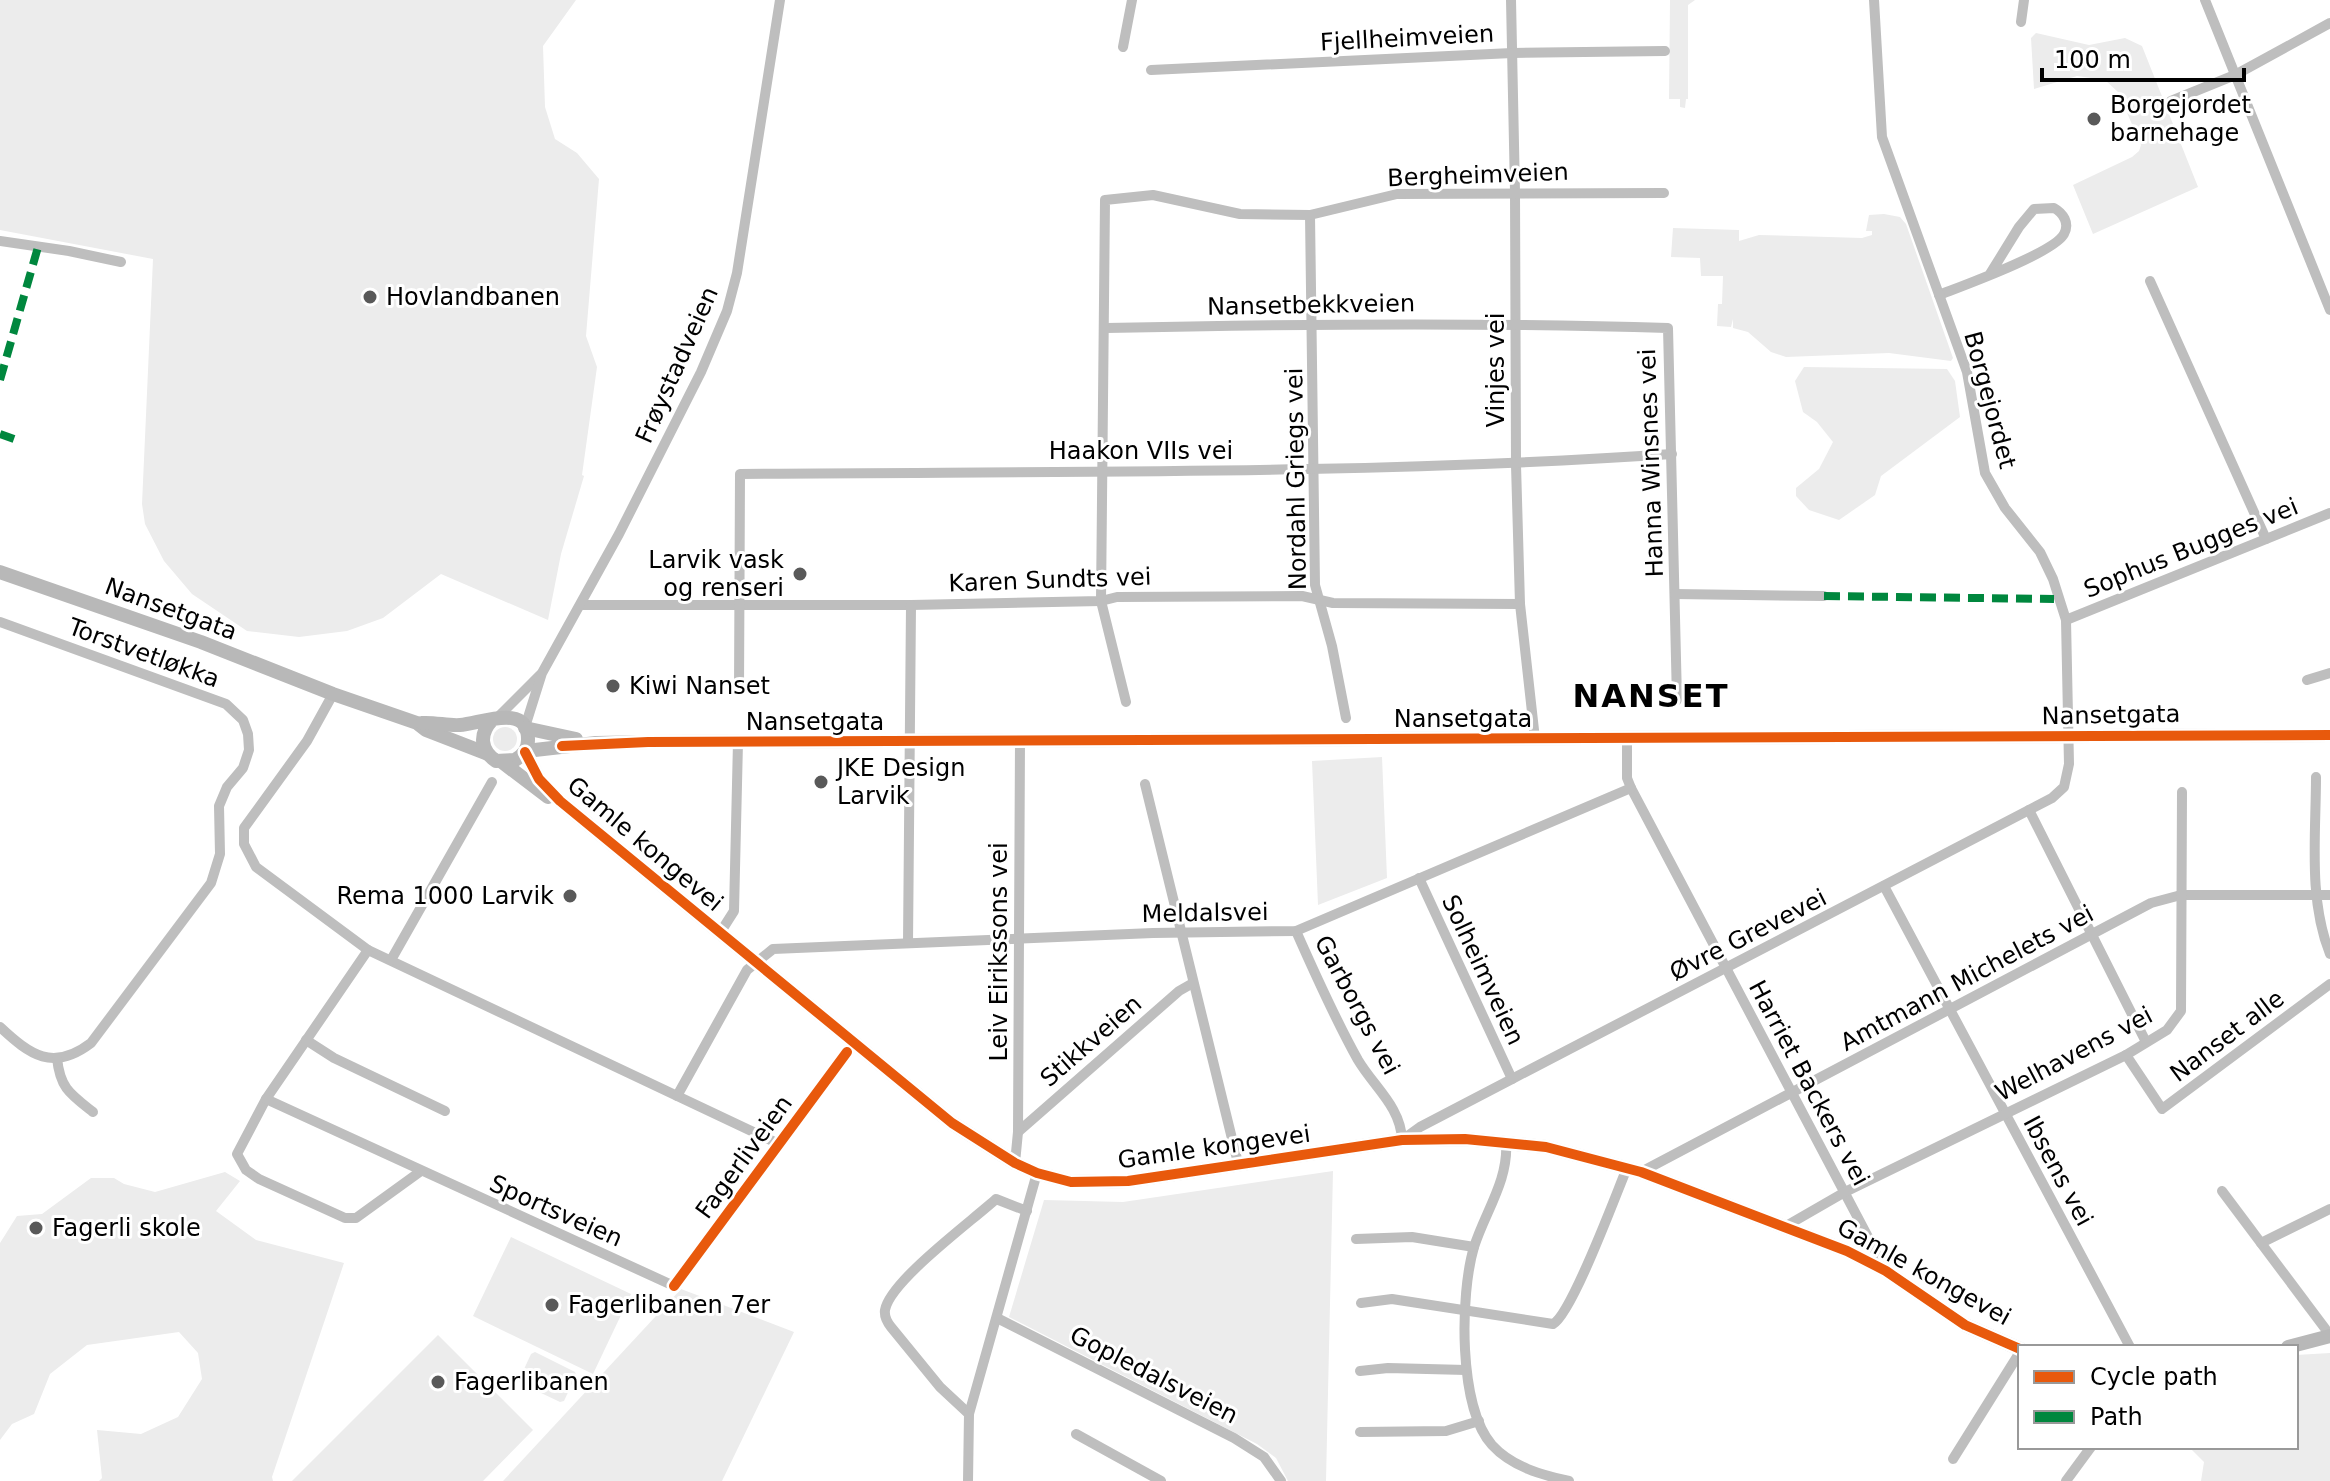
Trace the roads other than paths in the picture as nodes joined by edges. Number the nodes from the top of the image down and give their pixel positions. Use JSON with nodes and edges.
{"nodes":[{"id":1,"x":780,"y":0,"type":"edge"},
{"id":2,"x":1132,"y":0,"type":"edge"},
{"id":3,"x":1511,"y":0,"type":"edge"},
{"id":4,"x":1874,"y":0,"type":"edge"},
{"id":5,"x":2024,"y":0,"type":"edge"},
{"id":6,"x":2205,"y":0,"type":"edge"},
{"id":7,"x":2021,"y":22,"type":"dead end"},
{"id":8,"x":2330,"y":23,"type":"edge"},
{"id":9,"x":1123,"y":47,"type":"dead end"},
{"id":10,"x":1665,"y":51,"type":"dead end"},
{"id":11,"x":1512,"y":53,"type":"junction"},
{"id":12,"x":1151,"y":70,"type":"dead end"},
{"id":13,"x":2235,"y":75,"type":"junction"},
{"id":14,"x":2171,"y":101,"type":"dead end"},
{"id":15,"x":1515,"y":192,"type":"junction"},
{"id":16,"x":1664,"y":193,"type":"dead end"},
{"id":17,"x":1310,"y":215,"type":"junction"},
{"id":18,"x":0,"y":241,"type":"edge"},
{"id":19,"x":121,"y":262,"type":"dead end"},
{"id":20,"x":1990,"y":274,"type":"junction"},
{"id":21,"x":2150,"y":281,"type":"dead end"},
{"id":22,"x":1939,"y":295,"type":"junction"},
{"id":23,"x":2330,"y":310,"type":"edge"},
{"id":24,"x":1313,"y":323,"type":"junction"},
{"id":25,"x":1516,"y":323,"type":"junction"},
{"id":26,"x":1106,"y":328,"type":"junction"},
{"id":27,"x":1672,"y":454,"type":"junction"},
{"id":28,"x":1516,"y":465,"type":"junction"},
{"id":29,"x":1103,"y":470,"type":"junction"},
{"id":30,"x":1313,"y":471,"type":"junction"},
{"id":31,"x":2330,"y":513,"type":"edge"},
{"id":32,"x":2266,"y":539,"type":"junction"},
{"id":33,"x":0,"y":572,"type":"edge"},
{"id":34,"x":1675,"y":594,"type":"junction"},
{"id":35,"x":1824,"y":596,"type":"dead end"},
{"id":36,"x":1318,"y":600,"type":"junction"},
{"id":37,"x":1101,"y":601,"type":"junction"},
{"id":38,"x":738,"y":604,"type":"junction"},
{"id":39,"x":1520,"y":604,"type":"junction"},
{"id":40,"x":581,"y":605,"type":"junction"},
{"id":41,"x":911,"y":605,"type":"junction"},
{"id":42,"x":2066,"y":620,"type":"junction"},
{"id":43,"x":0,"y":622,"type":"edge"},
{"id":44,"x":542,"y":673,"type":"junction"},
{"id":45,"x":2330,"y":673,"type":"edge"},
{"id":46,"x":2307,"y":680,"type":"dead end"},
{"id":47,"x":739,"y":690,"type":"dead end"},
{"id":48,"x":333,"y":694,"type":"junction"},
{"id":49,"x":1677,"y":700,"type":"dead end"},
{"id":50,"x":1126,"y":702,"type":"dead end"},
{"id":51,"x":1346,"y":718,"type":"dead end"},
{"id":52,"x":495,"y":719,"type":"junction"},
{"id":53,"x":417,"y":723,"type":"junction"},
{"id":54,"x":525,"y":727,"type":"junction"},
{"id":55,"x":2330,"y":735,"type":"edge"},
{"id":56,"x":2070,"y":736,"type":"junction"},
{"id":57,"x":1627,"y":738,"type":"junction"},
{"id":58,"x":1535,"y":739,"type":"junction"},
{"id":59,"x":911,"y":741,"type":"junction"},
{"id":60,"x":1020,"y":741,"type":"junction"},
{"id":61,"x":738,"y":742,"type":"junction"},
{"id":62,"x":596,"y":743,"type":"junction"},
{"id":63,"x":525,"y":751,"type":"junction"},
{"id":64,"x":488,"y":754,"type":"junction"},
{"id":65,"x":502,"y":762,"type":"junction"},
{"id":66,"x":2316,"y":777,"type":"dead end"},
{"id":67,"x":492,"y":782,"type":"dead end"},
{"id":68,"x":1145,"y":784,"type":"dead end"},
{"id":69,"x":1631,"y":788,"type":"junction"},
{"id":70,"x":2182,"y":792,"type":"dead end"},
{"id":71,"x":560,"y":801,"type":"junction"},
{"id":72,"x":2029,"y":810,"type":"junction"},
{"id":73,"x":1419,"y":878,"type":"junction"},
{"id":74,"x":1884,"y":886,"type":"junction"},
{"id":75,"x":2181,"y":895,"type":"junction"},
{"id":76,"x":2316,"y":895,"type":"junction"},
{"id":77,"x":2330,"y":895,"type":"edge"},
{"id":78,"x":1296,"y":931,"type":"junction"},
{"id":79,"x":720,"y":933,"type":"junction"},
{"id":80,"x":1181,"y":933,"type":"junction"},
{"id":81,"x":2091,"y":936,"type":"junction"},
{"id":82,"x":1019,"y":940,"type":"junction"},
{"id":83,"x":908,"y":943,"type":"junction"},
{"id":84,"x":368,"y":950,"type":"junction"},
{"id":85,"x":2330,"y":954,"type":"edge"},
{"id":86,"x":391,"y":960,"type":"junction"},
{"id":87,"x":754,"y":962,"type":"junction"},
{"id":88,"x":1726,"y":969,"type":"junction"},
{"id":89,"x":1193,"y":983,"type":"junction"},
{"id":90,"x":2330,"y":984,"type":"edge"},
{"id":91,"x":1950,"y":1009,"type":"junction"},
{"id":92,"x":0,"y":1027,"type":"edge"},
{"id":93,"x":306,"y":1040,"type":"junction"},
{"id":94,"x":2146,"y":1042,"type":"junction"},
{"id":95,"x":2126,"y":1055,"type":"junction"},
{"id":96,"x":57,"y":1058,"type":"junction"},
{"id":97,"x":1512,"y":1079,"type":"junction"},
{"id":98,"x":1791,"y":1093,"type":"junction"},
{"id":99,"x":677,"y":1096,"type":"junction"},
{"id":100,"x":266,"y":1099,"type":"junction"},
{"id":101,"x":445,"y":1111,"type":"dead end"},
{"id":102,"x":93,"y":1112,"type":"dead end"},
{"id":103,"x":2005,"y":1114,"type":"junction"},
{"id":104,"x":1018,"y":1132,"type":"junction"},
{"id":105,"x":1402,"y":1140,"type":"junction"},
{"id":106,"x":1506,"y":1142,"type":"junction"},
{"id":107,"x":779,"y":1144,"type":"dead end"},
{"id":108,"x":1015,"y":1163,"type":"junction"},
{"id":109,"x":1238,"y":1163,"type":"junction"},
{"id":110,"x":1634,"y":1170,"type":"junction"},
{"id":111,"x":421,"y":1171,"type":"junction"},
{"id":112,"x":1037,"y":1173,"type":"junction"},
{"id":113,"x":2222,"y":1191,"type":"dead end"},
{"id":114,"x":1845,"y":1192,"type":"junction"},
{"id":115,"x":2330,"y":1209,"type":"edge"},
{"id":116,"x":1027,"y":1211,"type":"junction"},
{"id":117,"x":1786,"y":1226,"type":"junction"},
{"id":118,"x":1356,"y":1239,"type":"dead end"},
{"id":119,"x":2261,"y":1243,"type":"junction"},
{"id":120,"x":1474,"y":1247,"type":"junction"},
{"id":121,"x":1886,"y":1271,"type":"junction"},
{"id":122,"x":674,"y":1286,"type":"dead end"},
{"id":123,"x":1361,"y":1303,"type":"dead end"},
{"id":124,"x":1465,"y":1309,"type":"junction"},
{"id":125,"x":997,"y":1318,"type":"junction"},
{"id":126,"x":2330,"y":1336,"type":"edge"},
{"id":127,"x":2129,"y":1345,"type":"edge"},
{"id":128,"x":2296,"y":1345,"type":"edge"},
{"id":129,"x":2018,"y":1349,"type":"edge"},
{"id":130,"x":2018,"y":1353,"type":"edge"},
{"id":131,"x":1466,"y":1370,"type":"junction"},
{"id":132,"x":1360,"y":1371,"type":"dead end"},
{"id":133,"x":969,"y":1414,"type":"junction"},
{"id":134,"x":1479,"y":1421,"type":"junction"},
{"id":135,"x":1360,"y":1432,"type":"dead end"},
{"id":136,"x":1076,"y":1434,"type":"dead end"},
{"id":137,"x":2090,"y":1449,"type":"edge"},
{"id":138,"x":1953,"y":1459,"type":"dead end"},
{"id":139,"x":969,"y":1478,"type":"edge"},
{"id":140,"x":1539,"y":1478,"type":"edge"},
{"id":141,"x":1161,"y":1481,"type":"edge"},
{"id":142,"x":1281,"y":1481,"type":"edge"},
{"id":143,"x":1569,"y":1481,"type":"edge"},
{"id":144,"x":2066,"y":1481,"type":"edge"}],
"edges":[{"from":1,"to":40,"type":"street","name":"Frøystadveien"},
{"from":2,"to":9,"type":"street"},
{"from":3,"to":11,"type":"street","name":"Vinjes vei"},
{"from":4,"to":22,"type":"street","name":"Borgejordet"},
{"from":5,"to":7,"type":"street"},
{"from":6,"to":13,"type":"street"},
{"from":8,"to":13,"type":"street"},
{"from":10,"to":11,"type":"street","name":"Fjellheimveien"},
{"from":11,"to":12,"type":"street","name":"Fjellheimveien"},
{"from":11,"to":15,"type":"street","name":"Vinjes vei"},
{"from":13,"to":14,"type":"street"},
{"from":13,"to":23,"type":"street"},
{"from":15,"to":16,"type":"street","name":"Bergheimveien"},
{"from":15,"to":17,"type":"street","name":"Bergheimveien"},
{"from":15,"to":25,"type":"street","name":"Vinjes vei"},
{"from":17,"to":24,"type":"street","name":"Nordahl Griegs vei"},
{"from":17,"to":26,"type":"street","name":"Bergheimveien"},
{"from":18,"to":19,"type":"street"},
{"from":20,"to":20,"type":"street"},
{"from":20,"to":22,"type":"street"},
{"from":21,"to":32,"type":"street"},
{"from":22,"to":42,"type":"street","name":"Borgejordet"},
{"from":24,"to":25,"type":"street","name":"Nansetbekkveien"},
{"from":24,"to":26,"type":"street","name":"Nansetbekkveien"},
{"from":24,"to":30,"type":"street","name":"Nordahl Griegs vei"},
{"from":25,"to":27,"type":"street","name":"Hanna Winsnes vei"},
{"from":25,"to":28,"type":"street","name":"Vinjes vei"},
{"from":26,"to":29,"type":"street"},
{"from":27,"to":28,"type":"street","name":"Haakon VIIs vei"},
{"from":27,"to":34,"type":"street","name":"Hanna Winsnes vei"},
{"from":28,"to":30,"type":"street","name":"Haakon VIIs vei"},
{"from":28,"to":39,"type":"street","name":"Vinjes vei"},
{"from":29,"to":30,"type":"street","name":"Haakon VIIs vei"},
{"from":29,"to":37,"type":"street"},
{"from":29,"to":38,"type":"street","name":"Haakon VIIs vei"},
{"from":30,"to":36,"type":"street","name":"Nordahl Griegs vei"},
{"from":31,"to":32,"type":"street","name":"Sophus Bugges vei"},
{"from":32,"to":42,"type":"street","name":"Sophus Bugges vei"},
{"from":33,"to":48,"type":"main road","name":"Nansetgata"},
{"from":34,"to":35,"type":"street"},
{"from":34,"to":49,"type":"street","name":"Hanna Winsnes vei"},
{"from":36,"to":37,"type":"street","name":"Karen Sundts vei"},
{"from":36,"to":39,"type":"street","name":"Karen Sundts vei"},
{"from":36,"to":51,"type":"street","name":"Nordahl Griegs vei"},
{"from":37,"to":41,"type":"street","name":"Karen Sundts vei"},
{"from":37,"to":50,"type":"street"},
{"from":38,"to":40,"type":"street","name":"Karen Sundts vei"},
{"from":38,"to":41,"type":"street","name":"Karen Sundts vei"},
{"from":38,"to":47,"type":"street"},
{"from":39,"to":58,"type":"street","name":"Vinjes vei"},
{"from":40,"to":44,"type":"street","name":"Frøystadveien"},
{"from":41,"to":59,"type":"street"},
{"from":42,"to":56,"type":"street","name":"Borgejordet"},
{"from":43,"to":96,"type":"street","name":"Torstvetløkka"},
{"from":44,"to":52,"type":"street","name":"Frøystadveien"},
{"from":44,"to":54,"type":"street","name":"Frøystadveien"},
{"from":45,"to":46,"type":"street"},
{"from":48,"to":53,"type":"main road","name":"Nansetgata"},
{"from":48,"to":84,"type":"street","name":"Fagerliveien"},
{"from":52,"to":53,"type":"main road","name":"Nansetgata"},
{"from":52,"to":54,"type":"main road"},
{"from":52,"to":64,"type":"main road"},
{"from":53,"to":64,"type":"main road","name":"Nansetgata"},
{"from":54,"to":62,"type":"main road","name":"Nansetgata"},
{"from":54,"to":63,"type":"main road"},
{"from":55,"to":56,"type":"main road","name":"Nansetgata"},
{"from":56,"to":57,"type":"main road","name":"Nansetgata"},
{"from":56,"to":72,"type":"street","name":"Øvre Grevevei"},
{"from":57,"to":58,"type":"main road","name":"Nansetgata"},
{"from":57,"to":69,"type":"street","name":"Harriet Backers vei"},
{"from":58,"to":60,"type":"main road","name":"Nansetgata"},
{"from":59,"to":60,"type":"main road","name":"Nansetgata"},
{"from":59,"to":61,"type":"main road","name":"Nansetgata"},
{"from":59,"to":83,"type":"street"},
{"from":60,"to":82,"type":"street","name":"Leiv Eirikssons vei"},
{"from":61,"to":62,"type":"main road","name":"Nansetgata"},
{"from":61,"to":79,"type":"street"},
{"from":62,"to":63,"type":"main road","name":"Nansetgata"},
{"from":63,"to":65,"type":"main road"},
{"from":63,"to":71,"type":"main road","name":"Gamle kongevei"},
{"from":64,"to":65,"type":"main road"},
{"from":65,"to":71,"type":"main road","name":"Gamle kongevei"},
{"from":66,"to":76,"type":"street"},
{"from":67,"to":86,"type":"street"},
{"from":68,"to":80,"type":"street"},
{"from":69,"to":73,"type":"street","name":"Meldalsvei"},
{"from":69,"to":88,"type":"street","name":"Harriet Backers vei"},
{"from":70,"to":75,"type":"street","name":"Welhavens vei"},
{"from":71,"to":79,"type":"main road","name":"Gamle kongevei"},
{"from":72,"to":74,"type":"street","name":"Øvre Grevevei"},
{"from":72,"to":81,"type":"street"},
{"from":73,"to":78,"type":"street","name":"Meldalsvei"},
{"from":73,"to":97,"type":"street","name":"Solheimveien"},
{"from":74,"to":88,"type":"street","name":"Øvre Grevevei"},
{"from":74,"to":91,"type":"street","name":"Ibsens vei"},
{"from":75,"to":76,"type":"street","name":"Amtmann Michelets vei"},
{"from":75,"to":81,"type":"street","name":"Amtmann Michelets vei"},
{"from":75,"to":94,"type":"street","name":"Welhavens vei"},
{"from":76,"to":77,"type":"street","name":"Amtmann Michelets vei"},
{"from":76,"to":85,"type":"street"},
{"from":78,"to":80,"type":"street","name":"Meldalsvei"},
{"from":78,"to":105,"type":"street","name":"Garborgs vei"},
{"from":79,"to":87,"type":"main road","name":"Gamle kongevei"},
{"from":80,"to":82,"type":"street","name":"Meldalsvei"},
{"from":80,"to":89,"type":"street"},
{"from":81,"to":91,"type":"street","name":"Amtmann Michelets vei"},
{"from":81,"to":94,"type":"street"},
{"from":82,"to":83,"type":"street","name":"Meldalsvei"},
{"from":82,"to":104,"type":"street","name":"Leiv Eirikssons vei"},
{"from":83,"to":87,"type":"street","name":"Meldalsvei"},
{"from":84,"to":86,"type":"street","name":"Fagerliveien"},
{"from":84,"to":93,"type":"street"},
{"from":86,"to":99,"type":"street","name":"Fagerliveien"},
{"from":87,"to":99,"type":"street"},
{"from":87,"to":108,"type":"main road","name":"Gamle kongevei"},
{"from":88,"to":97,"type":"street","name":"Øvre Grevevei"},
{"from":88,"to":98,"type":"street","name":"Harriet Backers vei"},
{"from":89,"to":104,"type":"street","name":"Stikkveien"},
{"from":89,"to":109,"type":"street"},
{"from":90,"to":95,"type":"street","name":"Nanset alle"},
{"from":91,"to":98,"type":"street","name":"Amtmann Michelets vei"},
{"from":91,"to":103,"type":"street","name":"Ibsens vei"},
{"from":92,"to":96,"type":"street"},
{"from":93,"to":100,"type":"street"},
{"from":93,"to":101,"type":"street"},
{"from":94,"to":95,"type":"street","name":"Welhavens vei"},
{"from":95,"to":103,"type":"street","name":"Welhavens vei"},
{"from":96,"to":102,"type":"street"},
{"from":97,"to":105,"type":"street","name":"Øvre Grevevei"},
{"from":98,"to":110,"type":"street","name":"Amtmann Michelets vei"},
{"from":98,"to":114,"type":"street","name":"Harriet Backers vei"},
{"from":99,"to":107,"type":"street","name":"Fagerliveien"},
{"from":100,"to":111,"type":"street","name":"Sportsveien"},
{"from":100,"to":111,"type":"street"},
{"from":103,"to":114,"type":"street","name":"Welhavens vei"},
{"from":103,"to":127,"type":"street","name":"Ibsens vei"},
{"from":104,"to":108,"type":"street","name":"Leiv Eirikssons vei"},
{"from":105,"to":106,"type":"main road","name":"Gamle kongevei"},
{"from":105,"to":109,"type":"main road","name":"Gamle kongevei"},
{"from":106,"to":110,"type":"main road","name":"Gamle kongevei"},
{"from":106,"to":120,"type":"street"},
{"from":108,"to":112,"type":"main road","name":"Gamle kongevei"},
{"from":109,"to":112,"type":"main road","name":"Gamle kongevei"},
{"from":110,"to":117,"type":"main road","name":"Gamle kongevei"},
{"from":110,"to":124,"type":"street"},
{"from":111,"to":122,"type":"street","name":"Sportsveien"},
{"from":112,"to":116,"type":"street"},
{"from":113,"to":119,"type":"street"},
{"from":114,"to":117,"type":"street","name":"Welhavens vei"},
{"from":114,"to":121,"type":"street","name":"Harriet Backers vei"},
{"from":115,"to":119,"type":"street"},
{"from":116,"to":125,"type":"street"},
{"from":116,"to":133,"type":"street"},
{"from":117,"to":121,"type":"main road","name":"Gamle kongevei"},
{"from":118,"to":120,"type":"street"},
{"from":119,"to":126,"type":"street"},
{"from":120,"to":124,"type":"street"},
{"from":121,"to":129,"type":"main road","name":"Gamle kongevei"},
{"from":123,"to":124,"type":"street"},
{"from":124,"to":131,"type":"street"},
{"from":125,"to":133,"type":"street"},
{"from":125,"to":142,"type":"street","name":"Gopledalsveien"},
{"from":126,"to":128,"type":"main road"},
{"from":130,"to":138,"type":"street","name":"Gamle kongevei"},
{"from":131,"to":132,"type":"street"},
{"from":131,"to":134,"type":"street"},
{"from":133,"to":139,"type":"street"},
{"from":134,"to":135,"type":"street"},
{"from":134,"to":140,"type":"street"},
{"from":136,"to":141,"type":"street"},
{"from":137,"to":144,"type":"street"},
{"from":140,"to":143,"type":"street"}]}
